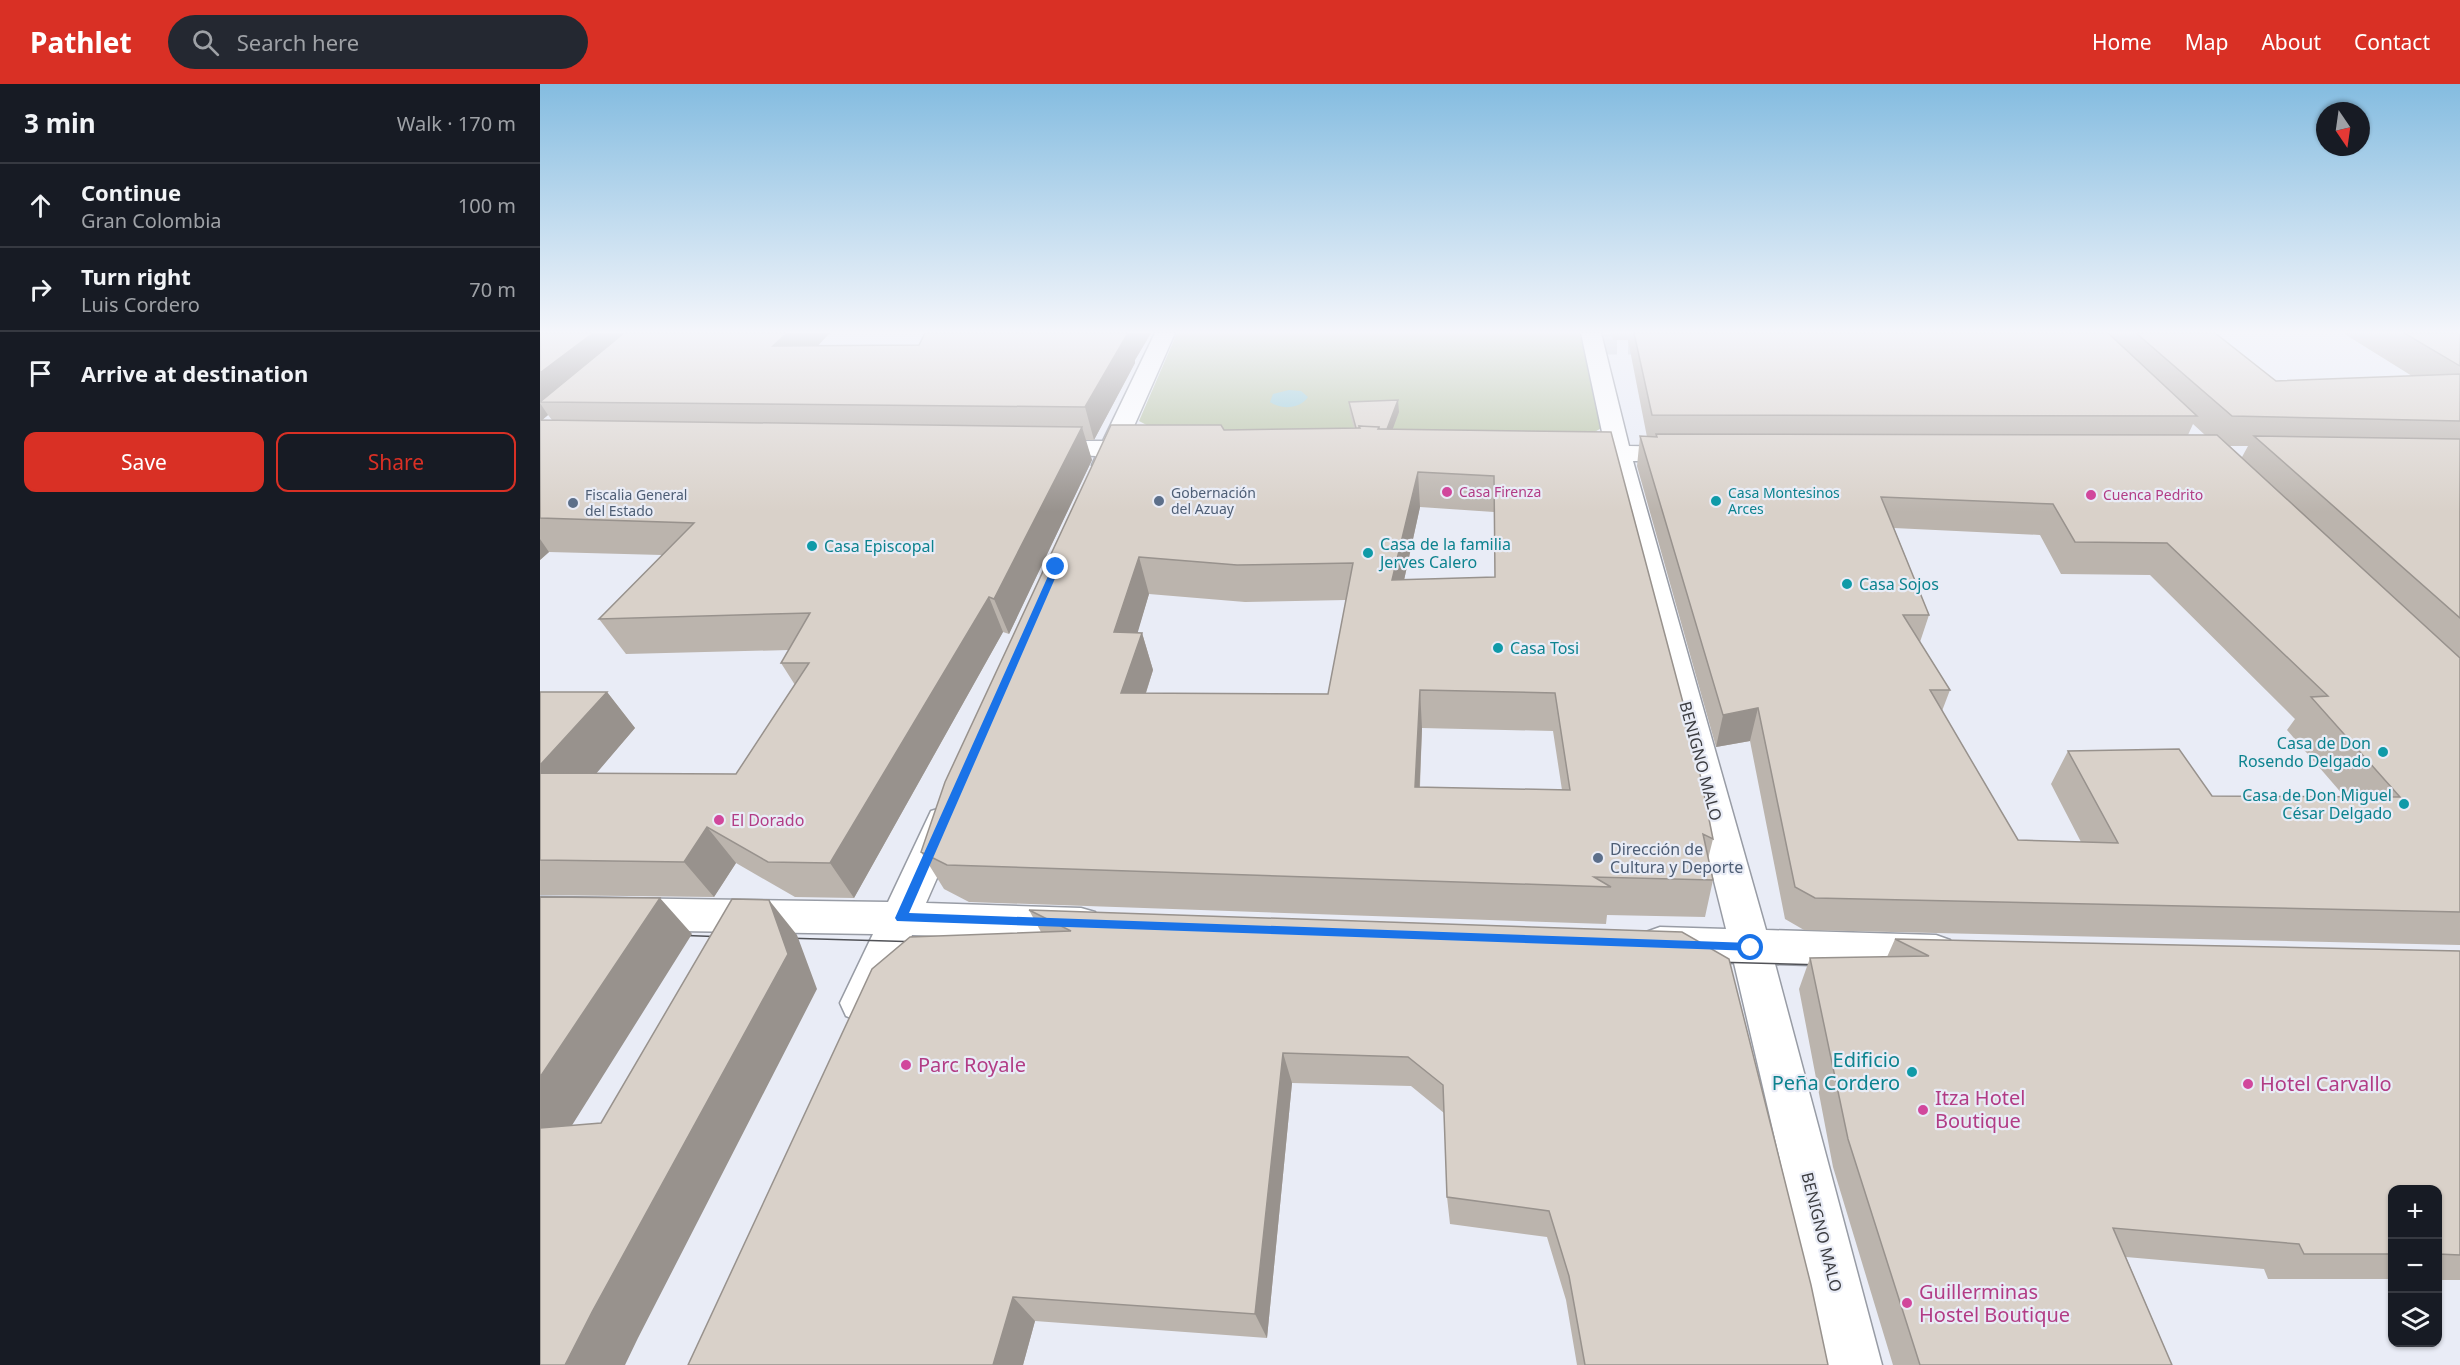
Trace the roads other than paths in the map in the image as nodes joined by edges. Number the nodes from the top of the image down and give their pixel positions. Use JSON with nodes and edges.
{"nodes":[{"id":1,"x":1137,"y":393,"type":"edge"},
{"id":2,"x":1605,"y":393,"type":"edge"},
{"id":3,"x":1023,"y":448,"type":"edge"},
{"id":4,"x":1112,"y":448,"type":"junction"},
{"id":5,"x":1165,"y":449,"type":"edge"},
{"id":6,"x":1544,"y":453,"type":"edge"},
{"id":7,"x":1619,"y":454,"type":"junction"},
{"id":8,"x":1702,"y":454,"type":"edge"},
{"id":9,"x":1094,"y":488,"type":"edge"},
{"id":10,"x":957,"y":791,"type":"edge"},
{"id":11,"x":540,"y":913,"type":"edge"},
{"id":12,"x":901,"y":918,"type":"junction"},
{"id":13,"x":1117,"y":925,"type":"edge"},
{"id":14,"x":1620,"y":943,"type":"edge"},
{"id":15,"x":1751,"y":948,"type":"junction"},
{"id":16,"x":1976,"y":953,"type":"edge"},
{"id":17,"x":845,"y":1037,"type":"edge"},
{"id":18,"x":1855,"y":1365,"type":"edge"}],
"edges":[{"from":1,"to":4,"type":"street"},
{"from":2,"to":7,"type":"street","name":"BENIGNO MALO"},
{"from":3,"to":4,"type":"street"},
{"from":4,"to":5,"type":"street"},
{"from":4,"to":9,"type":"street"},
{"from":6,"to":7,"type":"street"},
{"from":7,"to":8,"type":"street"},
{"from":7,"to":15,"type":"street","name":"BENIGNO MALO"},
{"from":10,"to":12,"type":"street"},
{"from":11,"to":12,"type":"street"},
{"from":12,"to":13,"type":"street"},
{"from":12,"to":17,"type":"street"},
{"from":14,"to":15,"type":"street"},
{"from":15,"to":16,"type":"street"},
{"from":15,"to":18,"type":"street","name":"BENIGNO MALO"}]}
